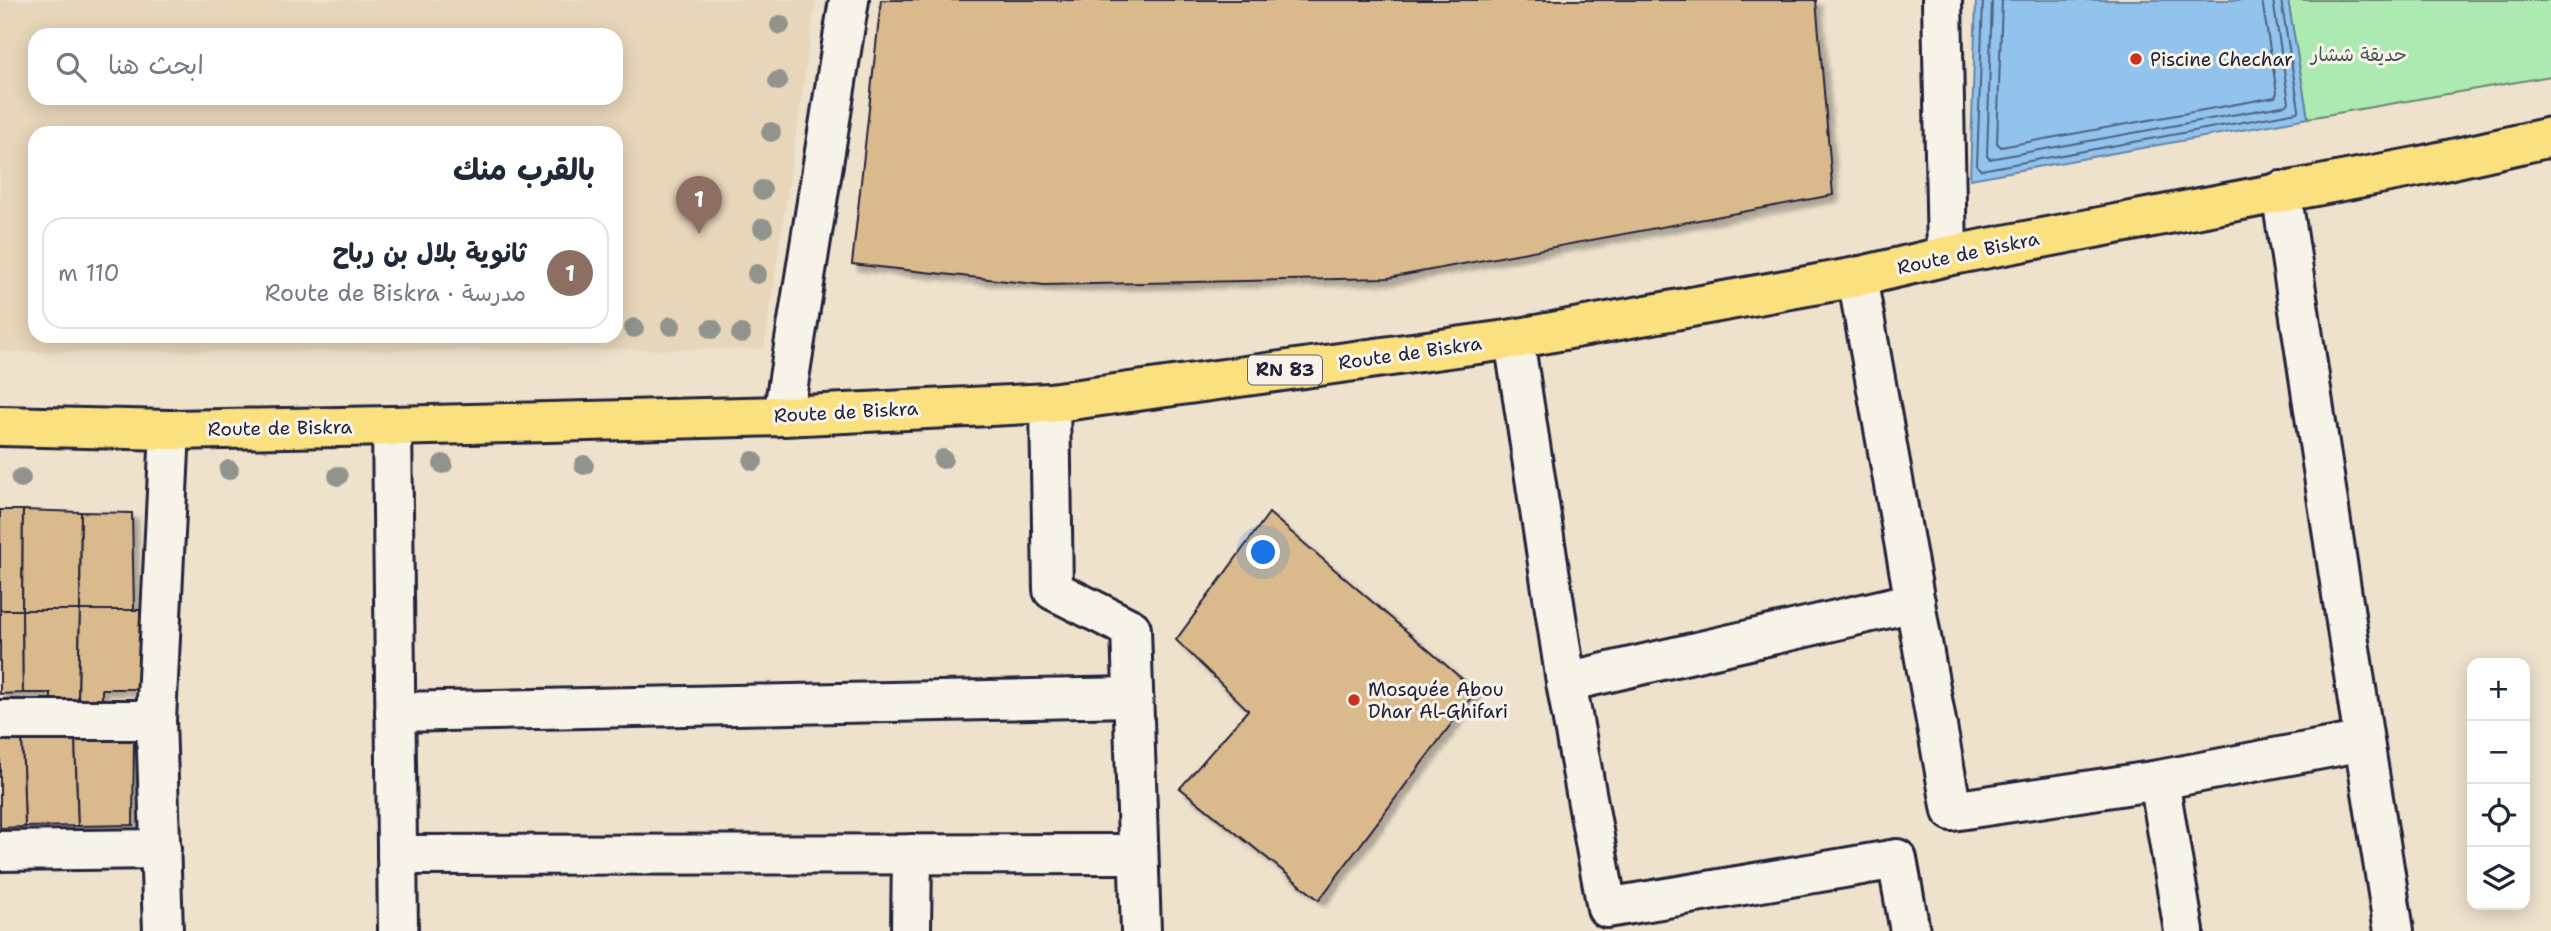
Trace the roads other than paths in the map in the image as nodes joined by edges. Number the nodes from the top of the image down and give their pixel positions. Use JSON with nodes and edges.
{"nodes":[{"id":1,"x":849,"y":0,"type":"edge"},
{"id":2,"x":1942,"y":0,"type":"edge"},
{"id":3,"x":2551,"y":137,"type":"edge"},
{"id":4,"x":2281,"y":191,"type":"junction"},
{"id":5,"x":1947,"y":256,"type":"junction"},
{"id":6,"x":1857,"y":277,"type":"junction"},
{"id":7,"x":1514,"y":339,"type":"junction"},
{"id":8,"x":1050,"y":403,"type":"junction"},
{"id":9,"x":783,"y":416,"type":"junction"},
{"id":10,"x":0,"y":426,"type":"edge"},
{"id":11,"x":392,"y":426,"type":"junction"},
{"id":12,"x":170,"y":430,"type":"junction"},
{"id":13,"x":1915,"y":602,"type":"junction"},
{"id":14,"x":1566,"y":682,"type":"junction"},
{"id":15,"x":1133,"y":697,"type":"junction"},
{"id":16,"x":395,"y":712,"type":"junction"},
{"id":17,"x":0,"y":720,"type":"edge"},
{"id":18,"x":156,"y":720,"type":"junction"},
{"id":19,"x":2364,"y":741,"type":"junction"},
{"id":20,"x":2159,"y":780,"type":"junction"},
{"id":21,"x":161,"y":849,"type":"junction"},
{"id":22,"x":0,"y":851,"type":"edge"},
{"id":23,"x":1138,"y":854,"type":"junction"},
{"id":24,"x":397,"y":855,"type":"junction"},
{"id":25,"x":912,"y":855,"type":"junction"},
{"id":26,"x":163,"y":931,"type":"edge"},
{"id":27,"x":398,"y":931,"type":"edge"},
{"id":28,"x":911,"y":931,"type":"edge"},
{"id":29,"x":1141,"y":931,"type":"edge"},
{"id":30,"x":1910,"y":931,"type":"edge"},
{"id":31,"x":2184,"y":931,"type":"edge"},
{"id":32,"x":2395,"y":931,"type":"edge"}],
"edges":[{"from":1,"to":9,"type":"street"},
{"from":2,"to":5,"type":"street"},
{"from":3,"to":4,"type":"main road","name":"Route de Biskra","number":"RN 83"},
{"from":4,"to":5,"type":"main road","name":"Route de Biskra","number":"RN 83"},
{"from":4,"to":19,"type":"street"},
{"from":5,"to":6,"type":"main road","name":"Route de Biskra","number":"RN 83"},
{"from":6,"to":7,"type":"main road","name":"Route de Biskra","number":"RN 83"},
{"from":6,"to":13,"type":"street"},
{"from":7,"to":8,"type":"main road","name":"Route de Biskra","number":"RN 83"},
{"from":7,"to":14,"type":"street"},
{"from":8,"to":9,"type":"main road","name":"Route de Biskra","number":"RN 83"},
{"from":8,"to":15,"type":"street"},
{"from":9,"to":11,"type":"main road","name":"Route de Biskra","number":"RN 83"},
{"from":10,"to":12,"type":"main road","name":"Route de Biskra","number":"RN 83"},
{"from":11,"to":12,"type":"main road","name":"Route de Biskra","number":"RN 83"},
{"from":11,"to":16,"type":"street"},
{"from":12,"to":18,"type":"street"},
{"from":13,"to":14,"type":"street"},
{"from":13,"to":20,"type":"street"},
{"from":14,"to":30,"type":"street"},
{"from":15,"to":16,"type":"street"},
{"from":15,"to":23,"type":"street"},
{"from":16,"to":24,"type":"street"},
{"from":17,"to":18,"type":"street"},
{"from":18,"to":21,"type":"street"},
{"from":19,"to":20,"type":"street"},
{"from":19,"to":32,"type":"street"},
{"from":20,"to":31,"type":"street"},
{"from":21,"to":22,"type":"street"},
{"from":21,"to":26,"type":"street"},
{"from":23,"to":25,"type":"street"},
{"from":23,"to":29,"type":"street"},
{"from":24,"to":25,"type":"street"},
{"from":24,"to":27,"type":"street"},
{"from":25,"to":28,"type":"street"}]}
